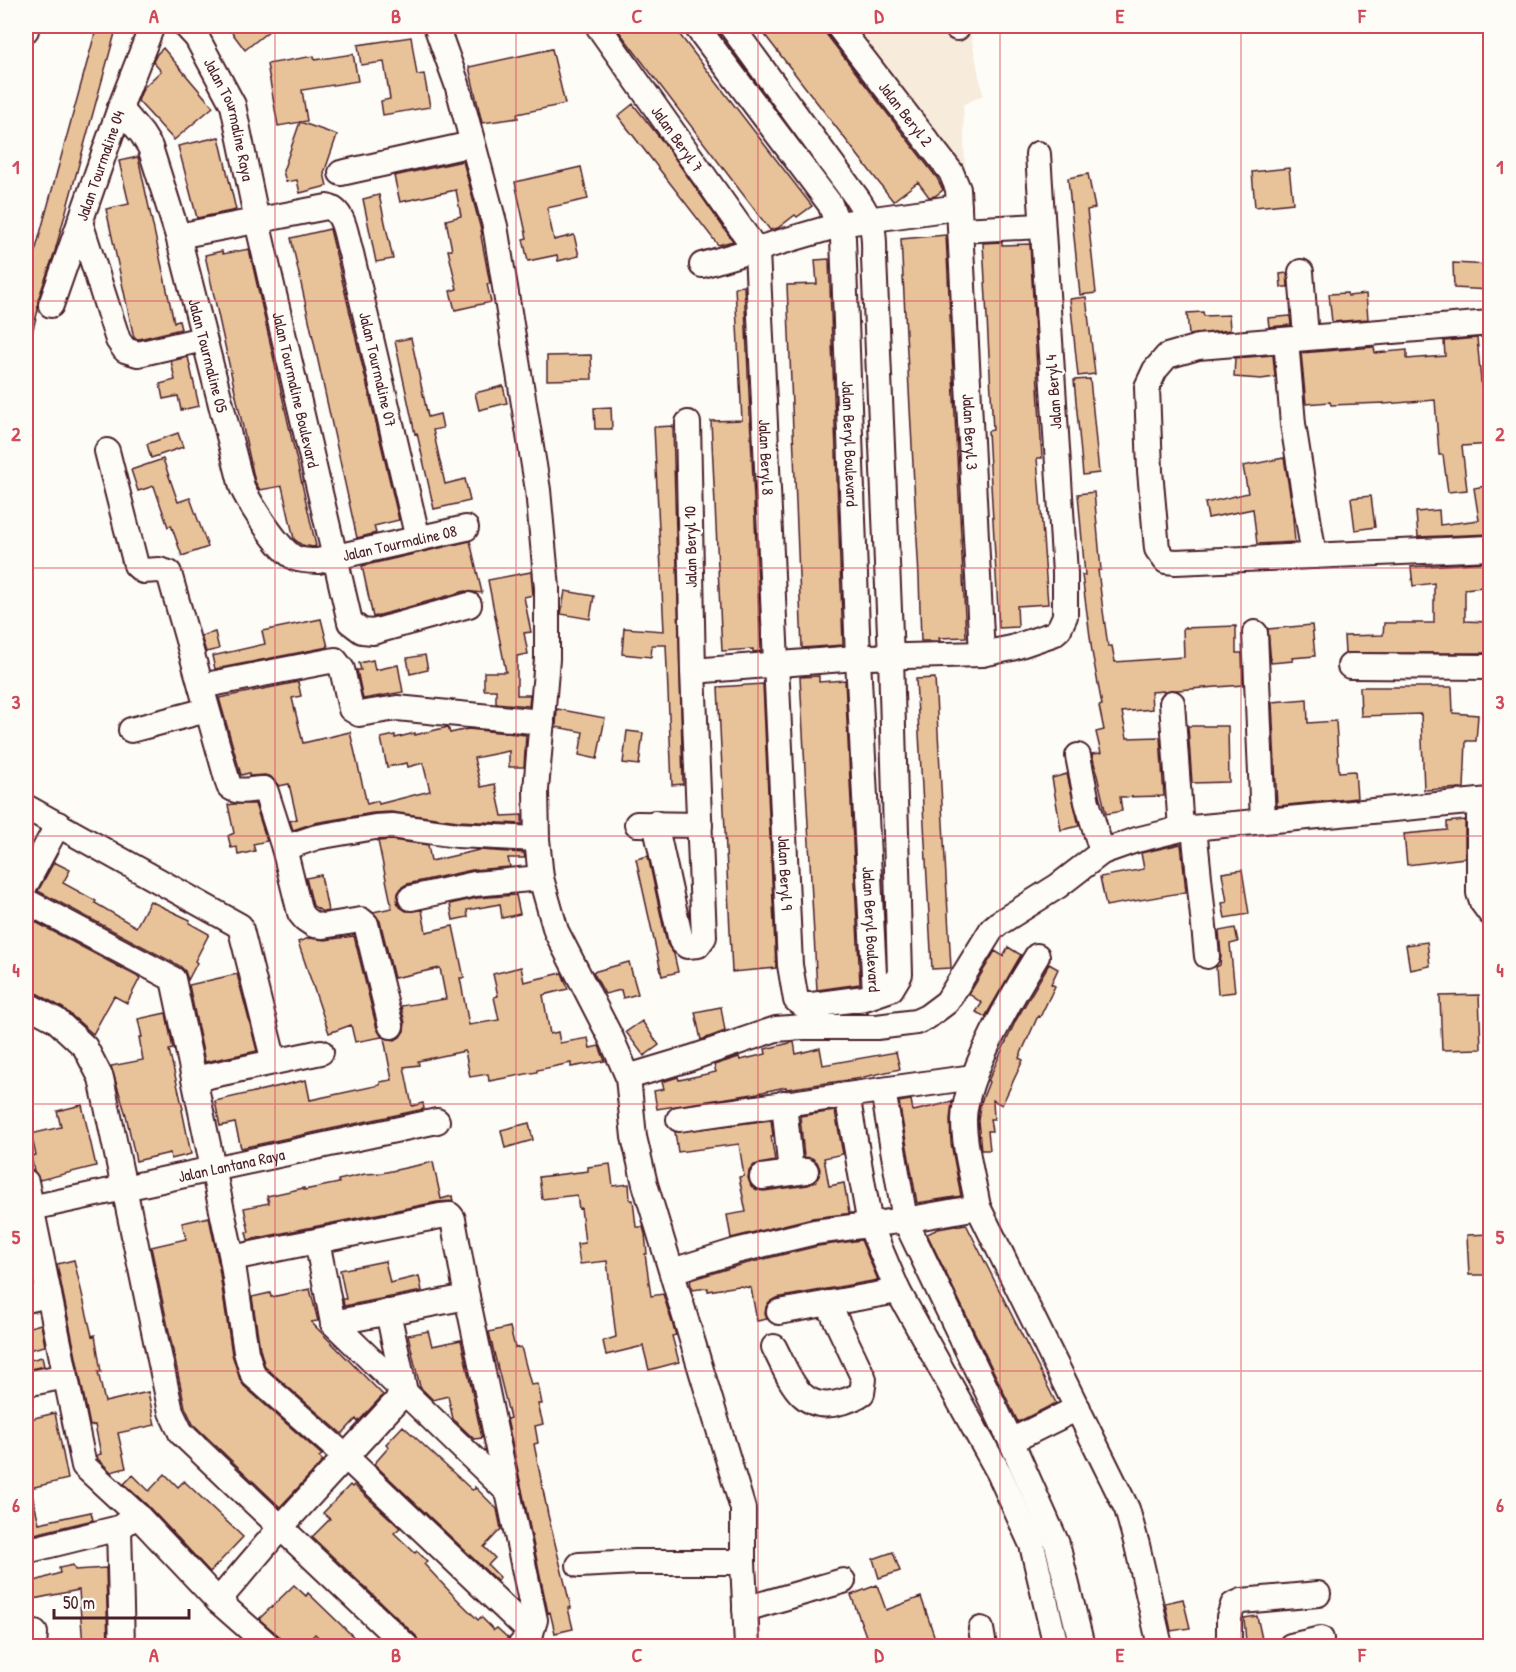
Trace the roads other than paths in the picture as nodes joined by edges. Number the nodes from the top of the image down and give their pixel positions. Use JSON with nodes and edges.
{"nodes":[{"id":1,"x":27,"y":26,"type":"edge"},
{"id":2,"x":152,"y":26,"type":"edge"},
{"id":3,"x":186,"y":26,"type":"edge"},
{"id":4,"x":436,"y":26,"type":"edge"},
{"id":5,"x":598,"y":26,"type":"edge"},
{"id":6,"x":696,"y":26,"type":"edge"},
{"id":7,"x":731,"y":26,"type":"edge"},
{"id":8,"x":838,"y":26,"type":"edge"},
{"id":9,"x":26,"y":30,"type":"edge"},
{"id":10,"x":120,"y":108,"type":"junction"},
{"id":11,"x":472,"y":144,"type":"junction"},
{"id":12,"x":1038,"y":154,"type":"dead end"},
{"id":13,"x":341,"y":173,"type":"dead end"},
{"id":14,"x":960,"y":218,"type":"junction"},
{"id":15,"x":257,"y":221,"type":"junction"},
{"id":16,"x":80,"y":222,"type":"junction"},
{"id":17,"x":855,"y":223,"type":"junction"},
{"id":18,"x":1042,"y":226,"type":"junction"},
{"id":19,"x":178,"y":236,"type":"junction"},
{"id":20,"x":757,"y":251,"type":"junction"},
{"id":21,"x":702,"y":265,"type":"dead end"},
{"id":22,"x":1301,"y":272,"type":"dead end"},
{"id":23,"x":51,"y":306,"type":"dead end"},
{"id":24,"x":1491,"y":323,"type":"edge"},
{"id":25,"x":1296,"y":338,"type":"junction"},
{"id":26,"x":203,"y":339,"type":"junction"},
{"id":27,"x":688,"y":423,"type":"dead end"},
{"id":28,"x":107,"y":451,"type":"dead end"},
{"id":29,"x":466,"y":528,"type":"dead end"},
{"id":30,"x":418,"y":539,"type":"junction"},
{"id":31,"x":1491,"y":548,"type":"edge"},
{"id":32,"x":1314,"y":556,"type":"junction"},
{"id":33,"x":334,"y":557,"type":"junction"},
{"id":34,"x":469,"y":605,"type":"dead end"},
{"id":35,"x":1255,"y":633,"type":"dead end"},
{"id":36,"x":982,"y":654,"type":"junction"},
{"id":37,"x":875,"y":658,"type":"junction"},
{"id":38,"x":777,"y":664,"type":"junction"},
{"id":39,"x":1350,"y":666,"type":"dead end"},
{"id":40,"x":1491,"y":667,"type":"edge"},
{"id":41,"x":693,"y":671,"type":"junction"},
{"id":42,"x":201,"y":686,"type":"junction"},
{"id":43,"x":1172,"y":704,"type":"dead end"},
{"id":44,"x":207,"y":710,"type":"junction"},
{"id":45,"x":542,"y":722,"type":"junction"},
{"id":46,"x":131,"y":730,"type":"dead end"},
{"id":47,"x":1078,"y":756,"type":"dead end"},
{"id":48,"x":1485,"y":800,"type":"edge"},
{"id":49,"x":26,"y":807,"type":"edge"},
{"id":50,"x":1263,"y":821,"type":"junction"},
{"id":51,"x":58,"y":824,"type":"junction"},
{"id":52,"x":700,"y":825,"type":"junction"},
{"id":53,"x":1188,"y":828,"type":"junction"},
{"id":54,"x":537,"y":839,"type":"junction"},
{"id":55,"x":284,"y":848,"type":"junction"},
{"id":56,"x":1102,"y":852,"type":"junction"},
{"id":57,"x":541,"y":878,"type":"junction"},
{"id":58,"x":26,"y":884,"type":"edge"},
{"id":59,"x":411,"y":898,"type":"dead end"},
{"id":60,"x":26,"y":901,"type":"edge"},
{"id":61,"x":1491,"y":913,"type":"edge"},
{"id":62,"x":1037,"y":956,"type":"dead end"},
{"id":63,"x":1207,"y":956,"type":"dead end"},
{"id":64,"x":875,"y":994,"type":"junction"},
{"id":65,"x":26,"y":1004,"type":"edge"},
{"id":66,"x":391,"y":1026,"type":"dead end"},
{"id":67,"x":321,"y":1052,"type":"dead end"},
{"id":68,"x":274,"y":1062,"type":"junction"},
{"id":69,"x":628,"y":1077,"type":"junction"},
{"id":70,"x":973,"y":1077,"type":"junction"},
{"id":71,"x":194,"y":1080,"type":"junction"},
{"id":72,"x":884,"y":1090,"type":"junction"},
{"id":73,"x":847,"y":1095,"type":"junction"},
{"id":74,"x":784,"y":1103,"type":"junction"},
{"id":75,"x":679,"y":1119,"type":"dead end"},
{"id":76,"x":437,"y":1121,"type":"dead end"},
{"id":77,"x":214,"y":1169,"type":"junction"},
{"id":78,"x":762,"y":1177,"type":"dead end"},
{"id":79,"x":26,"y":1182,"type":"edge"},
{"id":80,"x":124,"y":1189,"type":"junction"},
{"id":81,"x":978,"y":1207,"type":"junction"},
{"id":82,"x":28,"y":1209,"type":"edge"},
{"id":83,"x":904,"y":1221,"type":"junction"},
{"id":84,"x":870,"y":1226,"type":"junction"},
{"id":85,"x":317,"y":1242,"type":"junction"},
{"id":86,"x":232,"y":1258,"type":"junction"},
{"id":87,"x":672,"y":1271,"type":"junction"},
{"id":88,"x":898,"y":1291,"type":"junction"},
{"id":89,"x":49,"y":1295,"type":"junction"},
{"id":90,"x":467,"y":1297,"type":"junction"},
{"id":91,"x":26,"y":1300,"type":"edge"},
{"id":92,"x":828,"y":1303,"type":"junction"},
{"id":93,"x":387,"y":1312,"type":"junction"},
{"id":94,"x":779,"y":1312,"type":"dead end"},
{"id":95,"x":333,"y":1323,"type":"junction"},
{"id":96,"x":774,"y":1347,"type":"dead end"},
{"id":97,"x":66,"y":1376,"type":"junction"},
{"id":98,"x":26,"y":1384,"type":"edge"},
{"id":99,"x":405,"y":1392,"type":"junction"},
{"id":100,"x":1078,"y":1408,"type":"junction"},
{"id":101,"x":1011,"y":1441,"type":"junction"},
{"id":102,"x":346,"y":1457,"type":"junction"},
{"id":103,"x":1011,"y":1468,"type":"junction"},
{"id":104,"x":509,"y":1493,"type":"junction"},
{"id":105,"x":128,"y":1522,"type":"junction"},
{"id":106,"x":281,"y":1527,"type":"junction"},
{"id":107,"x":26,"y":1551,"type":"edge"},
{"id":108,"x":743,"y":1562,"type":"junction"},
{"id":109,"x":579,"y":1565,"type":"dead end"},
{"id":110,"x":843,"y":1581,"type":"dead end"},
{"id":111,"x":1318,"y":1594,"type":"dead end"},
{"id":112,"x":218,"y":1601,"type":"junction"},
{"id":113,"x":745,"y":1609,"type":"junction"},
{"id":114,"x":526,"y":1640,"type":"edge"},
{"id":115,"x":1321,"y":1640,"type":"dead end"},
{"id":116,"x":122,"y":1647,"type":"edge"},
{"id":117,"x":269,"y":1647,"type":"edge"},
{"id":118,"x":406,"y":1647,"type":"edge"},
{"id":119,"x":747,"y":1647,"type":"edge"},
{"id":120,"x":1056,"y":1647,"type":"edge"},
{"id":121,"x":1082,"y":1647,"type":"edge"},
{"id":122,"x":1160,"y":1647,"type":"edge"},
{"id":123,"x":1229,"y":1647,"type":"edge"},
{"id":124,"x":1291,"y":1647,"type":"edge"}],
"edges":[{"from":1,"to":9,"type":"street"},
{"from":2,"to":10,"type":"street","name":"Jalan Tourmaline 04"},
{"from":3,"to":15,"type":"street","name":"Jalan Tourmaline Raya"},
{"from":4,"to":11,"type":"street"},
{"from":5,"to":20,"type":"street","name":"Jalan Beryl 7"},
{"from":6,"to":17,"type":"street","name":"Jalan Beryl Boulevard"},
{"from":7,"to":17,"type":"street","name":"Jalan Beryl Boulevard"},
{"from":8,"to":14,"type":"street","name":"Jalan Beryl 2"},
{"from":10,"to":16,"type":"street","name":"Jalan Tourmaline 04"},
{"from":10,"to":19,"type":"street","name":"Jalan Tourmaline 05"},
{"from":11,"to":13,"type":"street"},
{"from":11,"to":45,"type":"street"},
{"from":12,"to":18,"type":"street","name":"Jalan Beryl 4"},
{"from":14,"to":17,"type":"street"},
{"from":14,"to":18,"type":"street"},
{"from":14,"to":36,"type":"street","name":"Jalan Beryl 3"},
{"from":15,"to":19,"type":"street"},
{"from":15,"to":30,"type":"street","name":"Jalan Tourmaline 07"},
{"from":15,"to":33,"type":"street","name":"Jalan Tourmaline Boulevard"},
{"from":16,"to":23,"type":"street","name":"Jalan Tourmaline 04"},
{"from":16,"to":26,"type":"street"},
{"from":17,"to":20,"type":"street"},
{"from":17,"to":37,"type":"street","name":"Jalan Beryl Boulevard"},
{"from":17,"to":37,"type":"street","name":"Jalan Beryl Boulevard"},
{"from":18,"to":36,"type":"street","name":"Jalan Beryl 4"},
{"from":19,"to":26,"type":"street","name":"Jalan Tourmaline 05"},
{"from":20,"to":21,"type":"street"},
{"from":20,"to":38,"type":"street","name":"Jalan Beryl 8"},
{"from":22,"to":25,"type":"street"},
{"from":24,"to":25,"type":"street"},
{"from":25,"to":32,"type":"street"},
{"from":25,"to":32,"type":"street"},
{"from":26,"to":33,"type":"street","name":"Jalan Tourmaline 05"},
{"from":27,"to":41,"type":"street","name":"Jalan Beryl 10"},
{"from":28,"to":42,"type":"street"},
{"from":29,"to":30,"type":"street","name":"Jalan Tourmaline 08"},
{"from":30,"to":33,"type":"street","name":"Jalan Tourmaline 08"},
{"from":31,"to":32,"type":"street"},
{"from":33,"to":34,"type":"street","name":"Jalan Tourmaline Boulevard"},
{"from":35,"to":50,"type":"street"},
{"from":36,"to":37,"type":"street"},
{"from":37,"to":38,"type":"street"},
{"from":37,"to":64,"type":"street","name":"Jalan Beryl Boulevard"},
{"from":37,"to":64,"type":"street","name":"Jalan Beryl Boulevard"},
{"from":38,"to":41,"type":"street"},
{"from":38,"to":64,"type":"street","name":"Jalan Beryl 9"},
{"from":39,"to":40,"type":"street"},
{"from":41,"to":52,"type":"street"},
{"from":42,"to":44,"type":"street"},
{"from":42,"to":45,"type":"street"},
{"from":43,"to":53,"type":"street"},
{"from":44,"to":46,"type":"street"},
{"from":44,"to":55,"type":"street"},
{"from":45,"to":54,"type":"street"},
{"from":47,"to":56,"type":"street"},
{"from":48,"to":50,"type":"street"},
{"from":48,"to":61,"type":"street"},
{"from":49,"to":51,"type":"street"},
{"from":50,"to":53,"type":"street"},
{"from":51,"to":58,"type":"street"},
{"from":51,"to":68,"type":"street"},
{"from":52,"to":52,"type":"street"},
{"from":53,"to":56,"type":"street"},
{"from":53,"to":63,"type":"street"},
{"from":54,"to":55,"type":"street"},
{"from":54,"to":57,"type":"street"},
{"from":55,"to":66,"type":"street"},
{"from":56,"to":69,"type":"street"},
{"from":57,"to":59,"type":"street"},
{"from":57,"to":69,"type":"street"},
{"from":60,"to":71,"type":"street"},
{"from":62,"to":70,"type":"street"},
{"from":65,"to":80,"type":"street"},
{"from":67,"to":68,"type":"street"},
{"from":68,"to":71,"type":"street"},
{"from":69,"to":87,"type":"street"},
{"from":70,"to":72,"type":"street"},
{"from":70,"to":81,"type":"street"},
{"from":71,"to":77,"type":"street"},
{"from":72,"to":73,"type":"street"},
{"from":72,"to":83,"type":"street"},
{"from":73,"to":74,"type":"street"},
{"from":73,"to":84,"type":"street"},
{"from":74,"to":75,"type":"street"},
{"from":74,"to":78,"type":"street"},
{"from":76,"to":77,"type":"street","name":"Jalan Lantana Raya"},
{"from":77,"to":80,"type":"street","name":"Jalan Lantana Raya"},
{"from":77,"to":86,"type":"street"},
{"from":79,"to":82,"type":"street"},
{"from":80,"to":82,"type":"street","name":"Jalan Lantana Raya"},
{"from":80,"to":106,"type":"street"},
{"from":81,"to":83,"type":"street"},
{"from":81,"to":100,"type":"street"},
{"from":82,"to":89,"type":"street"},
{"from":83,"to":84,"type":"street"},
{"from":83,"to":101,"type":"street"},
{"from":84,"to":87,"type":"street"},
{"from":84,"to":88,"type":"street"},
{"from":85,"to":86,"type":"street"},
{"from":85,"to":90,"type":"street"},
{"from":85,"to":95,"type":"street"},
{"from":86,"to":102,"type":"street"},
{"from":87,"to":108,"type":"street"},
{"from":88,"to":92,"type":"street"},
{"from":88,"to":103,"type":"street"},
{"from":89,"to":91,"type":"street"},
{"from":89,"to":97,"type":"street"},
{"from":90,"to":93,"type":"street"},
{"from":90,"to":104,"type":"street"},
{"from":92,"to":94,"type":"street"},
{"from":92,"to":96,"type":"street"},
{"from":93,"to":95,"type":"street"},
{"from":93,"to":99,"type":"street"},
{"from":95,"to":99,"type":"street"},
{"from":97,"to":98,"type":"street"},
{"from":97,"to":105,"type":"street"},
{"from":99,"to":102,"type":"street"},
{"from":99,"to":104,"type":"street"},
{"from":100,"to":101,"type":"street"},
{"from":100,"to":122,"type":"street"},
{"from":101,"to":103,"type":"street"},
{"from":102,"to":106,"type":"street"},
{"from":102,"to":114,"type":"street"},
{"from":103,"to":120,"type":"street"},
{"from":103,"to":121,"type":"street"},
{"from":104,"to":114,"type":"street"},
{"from":105,"to":107,"type":"street"},
{"from":105,"to":112,"type":"street"},
{"from":105,"to":116,"type":"street"},
{"from":106,"to":112,"type":"street"},
{"from":106,"to":118,"type":"street"},
{"from":108,"to":109,"type":"street"},
{"from":108,"to":113,"type":"street"},
{"from":110,"to":113,"type":"street"},
{"from":111,"to":123,"type":"street"},
{"from":112,"to":117,"type":"street"},
{"from":113,"to":119,"type":"street"},
{"from":115,"to":124,"type":"street"}]}
